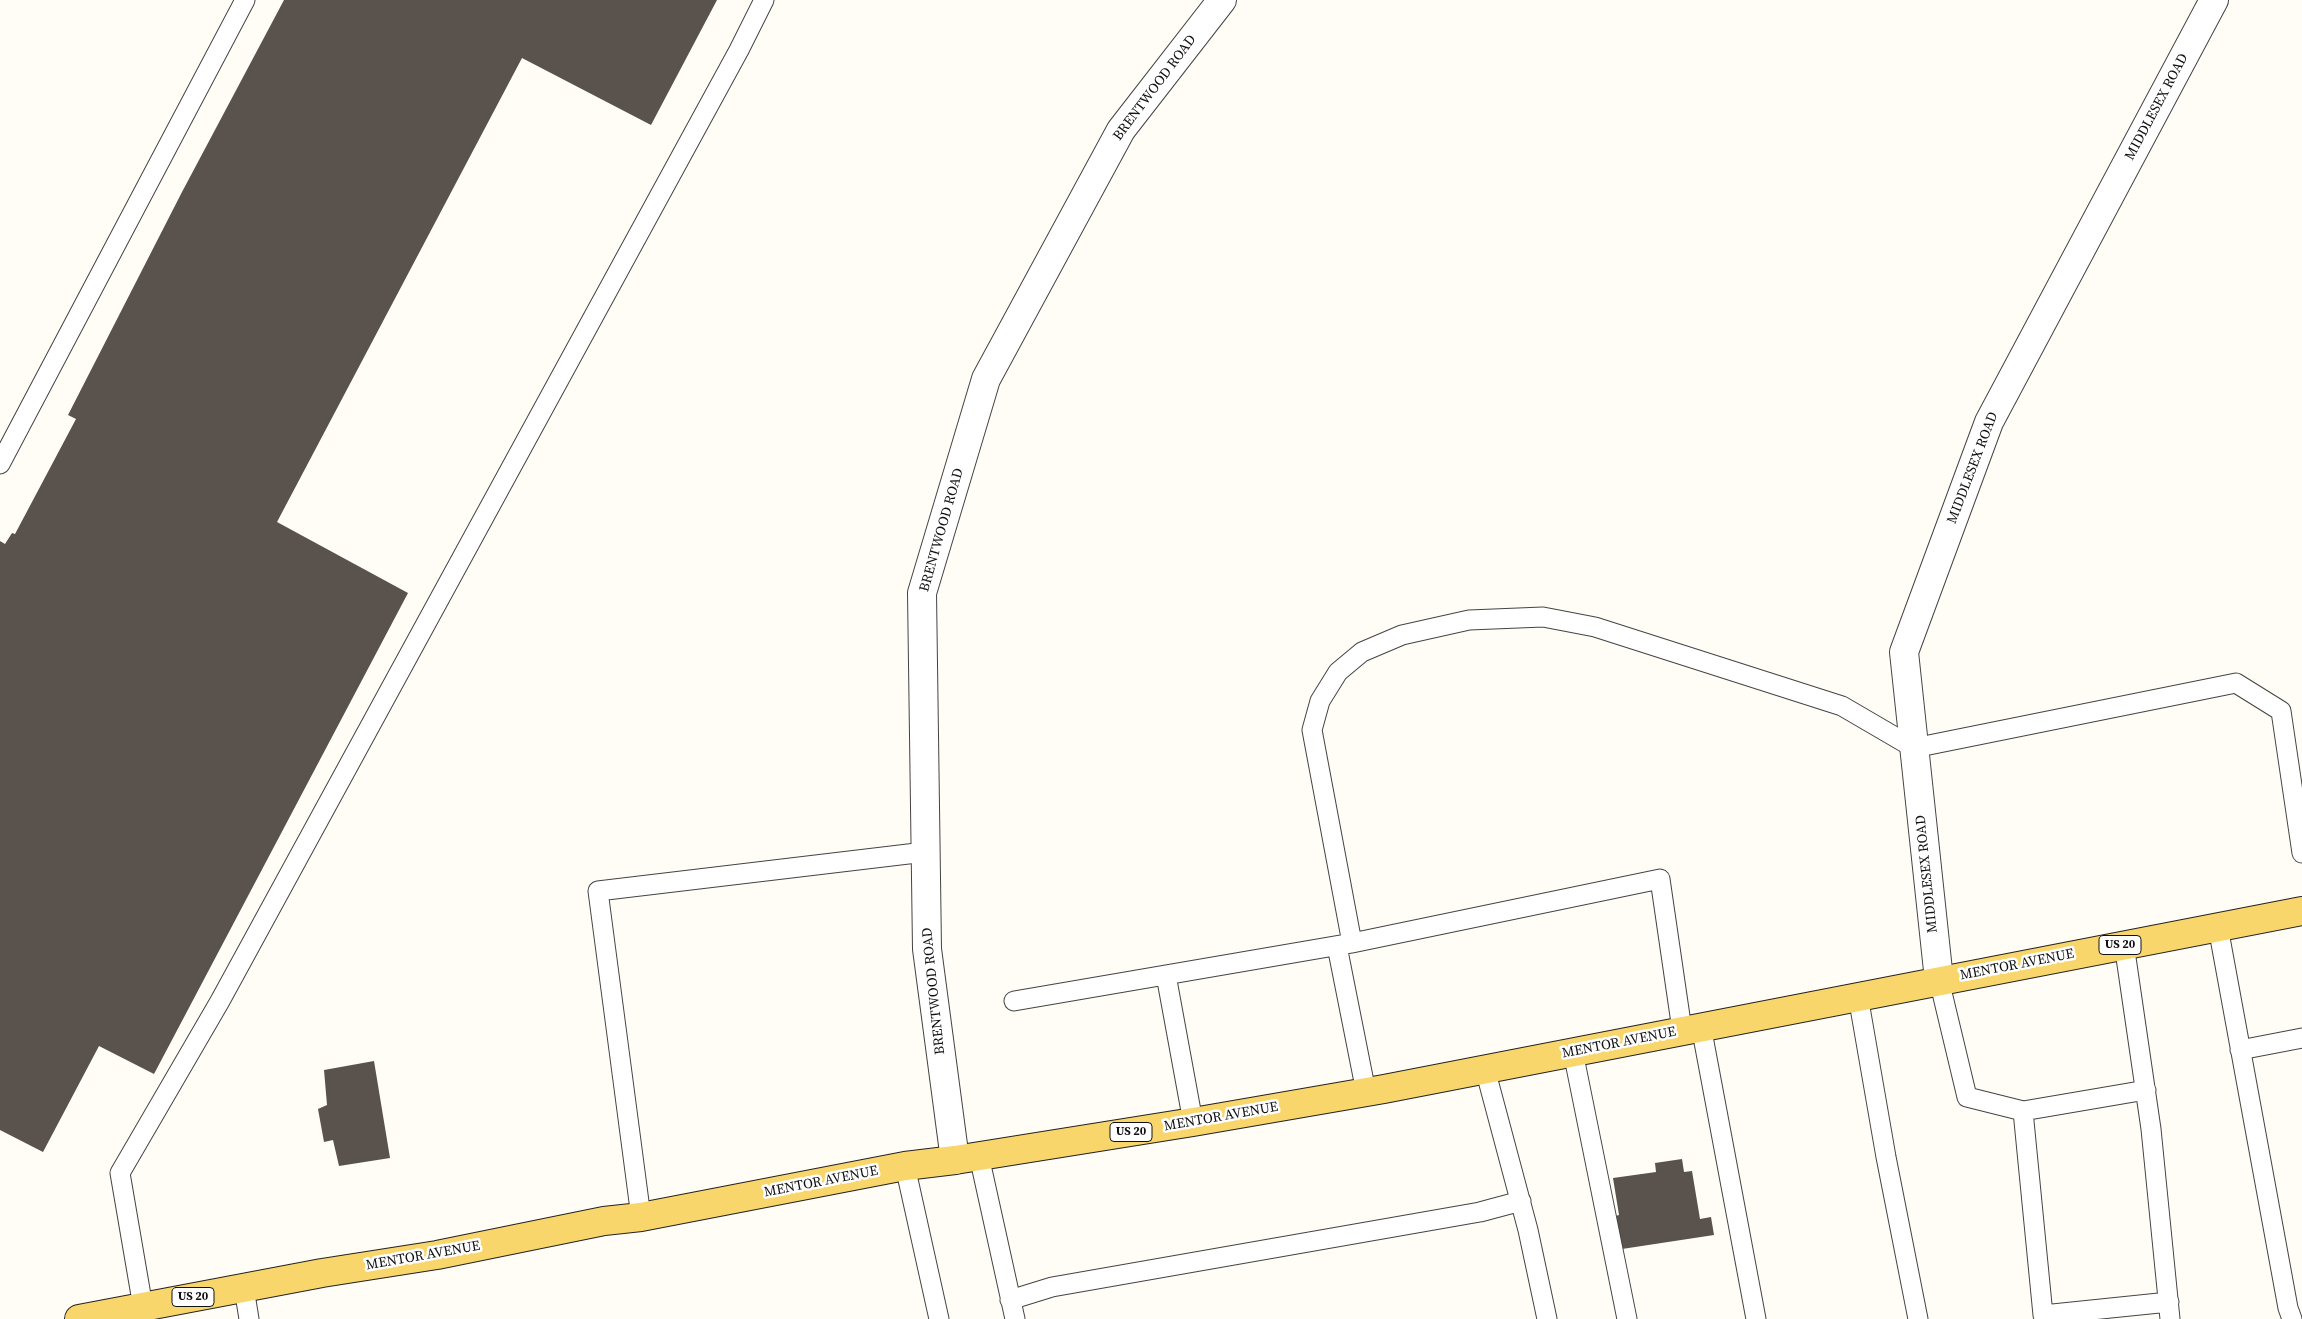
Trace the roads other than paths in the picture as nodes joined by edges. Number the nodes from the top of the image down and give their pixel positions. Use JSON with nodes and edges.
{"nodes":[{"id":1,"x":245,"y":0,"type":"edge"},
{"id":2,"x":764,"y":0,"type":"edge"},
{"id":3,"x":1222,"y":0,"type":"edge"},
{"id":4,"x":2214,"y":0,"type":"edge"},
{"id":5,"x":0,"y":464,"type":"edge"},
{"id":6,"x":1914,"y":748,"type":"junction"},
{"id":7,"x":925,"y":852,"type":"junction"},
{"id":8,"x":2302,"y":853,"type":"edge"},
{"id":9,"x":2302,"y":911,"type":"edge"},
{"id":10,"x":2218,"y":927,"type":"junction"},
{"id":11,"x":2124,"y":944,"type":"junction"},
{"id":12,"x":1345,"y":945,"type":"junction"},
{"id":13,"x":1166,"y":975,"type":"junction"},
{"id":14,"x":1939,"y":980,"type":"junction"},
{"id":15,"x":1858,"y":996,"type":"junction"},
{"id":16,"x":1014,"y":1001,"type":"dead end"},
{"id":17,"x":1692,"y":1028,"type":"junction"},
{"id":18,"x":2302,"y":1038,"type":"edge"},
{"id":19,"x":2240,"y":1050,"type":"junction"},
{"id":20,"x":1573,"y":1052,"type":"junction"},
{"id":21,"x":1485,"y":1069,"type":"junction"},
{"id":22,"x":2146,"y":1090,"type":"junction"},
{"id":23,"x":1366,"y":1092,"type":"junction"},
{"id":24,"x":2023,"y":1111,"type":"junction"},
{"id":25,"x":1193,"y":1122,"type":"junction"},
{"id":26,"x":967,"y":1158,"type":"junction"},
{"id":27,"x":905,"y":1166,"type":"junction"},
{"id":28,"x":1521,"y":1201,"type":"junction"},
{"id":29,"x":641,"y":1217,"type":"junction"},
{"id":30,"x":244,"y":1288,"type":"junction"},
{"id":31,"x":1010,"y":1300,"type":"junction"},
{"id":32,"x":143,"y":1307,"type":"junction"},
{"id":33,"x":2170,"y":1311,"type":"edge"},
{"id":34,"x":79,"y":1319,"type":"edge"},
{"id":35,"x":249,"y":1319,"type":"edge"},
{"id":36,"x":939,"y":1319,"type":"edge"},
{"id":37,"x":1015,"y":1319,"type":"edge"},
{"id":38,"x":1548,"y":1319,"type":"edge"},
{"id":39,"x":1627,"y":1319,"type":"edge"},
{"id":40,"x":1756,"y":1319,"type":"edge"},
{"id":41,"x":1918,"y":1319,"type":"edge"},
{"id":42,"x":2292,"y":1319,"type":"edge"}],
"edges":[{"from":1,"to":5,"type":"lane"},
{"from":2,"to":32,"type":"lane"},
{"from":3,"to":7,"type":"street","name":"BRENTWOOD ROAD"},
{"from":4,"to":6,"type":"street","name":"MIDDLESEX ROAD"},
{"from":6,"to":8,"type":"lane"},
{"from":6,"to":12,"type":"lane"},
{"from":6,"to":14,"type":"street","name":"MIDDLESEX ROAD"},
{"from":7,"to":26,"type":"street","name":"BRENTWOOD ROAD"},
{"from":7,"to":29,"type":"lane"},
{"from":9,"to":10,"type":"main road","name":"MENTOR AVENUE","number":"US 20"},
{"from":10,"to":11,"type":"main road","name":"MENTOR AVENUE","number":"US 20"},
{"from":10,"to":19,"type":"lane"},
{"from":11,"to":14,"type":"main road","name":"MENTOR AVENUE","number":"US 20"},
{"from":11,"to":22,"type":"lane"},
{"from":12,"to":13,"type":"lane"},
{"from":12,"to":17,"type":"lane"},
{"from":12,"to":23,"type":"lane"},
{"from":13,"to":16,"type":"lane"},
{"from":13,"to":25,"type":"lane"},
{"from":14,"to":15,"type":"main road","name":"MENTOR AVENUE","number":"US 20"},
{"from":14,"to":24,"type":"lane"},
{"from":15,"to":17,"type":"main road","name":"MENTOR AVENUE","number":"US 20"},
{"from":15,"to":41,"type":"lane"},
{"from":17,"to":20,"type":"main road","name":"MENTOR AVENUE","number":"US 20"},
{"from":17,"to":40,"type":"lane"},
{"from":18,"to":19,"type":"lane"},
{"from":19,"to":42,"type":"lane"},
{"from":20,"to":21,"type":"main road","name":"MENTOR AVENUE","number":"US 20"},
{"from":20,"to":39,"type":"lane"},
{"from":21,"to":23,"type":"main road","name":"MENTOR AVENUE","number":"US 20"},
{"from":21,"to":28,"type":"lane"},
{"from":22,"to":24,"type":"lane"},
{"from":22,"to":33,"type":"lane"},
{"from":23,"to":25,"type":"main road","name":"MENTOR AVENUE","number":"US 20"},
{"from":24,"to":33,"type":"lane"},
{"from":25,"to":26,"type":"main road","name":"MENTOR AVENUE","number":"US 20"},
{"from":26,"to":27,"type":"main road","name":"MENTOR AVENUE","number":"US 20"},
{"from":26,"to":31,"type":"lane"},
{"from":27,"to":29,"type":"main road","name":"MENTOR AVENUE","number":"US 20"},
{"from":27,"to":36,"type":"lane"},
{"from":28,"to":31,"type":"lane"},
{"from":28,"to":38,"type":"lane"},
{"from":29,"to":30,"type":"main road","name":"MENTOR AVENUE","number":"US 20"},
{"from":30,"to":32,"type":"main road","name":"MENTOR AVENUE","number":"US 20"},
{"from":30,"to":35,"type":"lane"},
{"from":31,"to":37,"type":"lane"},
{"from":32,"to":34,"type":"main road","name":"MENTOR AVENUE","number":"US 20"}]}
